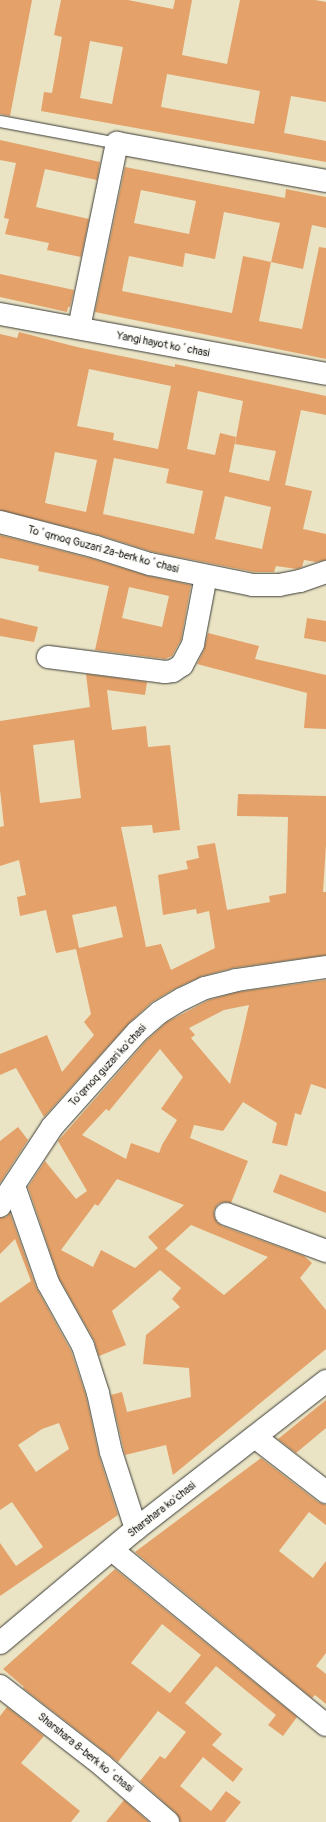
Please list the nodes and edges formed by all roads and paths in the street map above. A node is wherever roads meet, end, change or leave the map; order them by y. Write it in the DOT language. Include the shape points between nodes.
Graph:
graph roads {
  1 [pos="0,121"];
  2 [pos="118,143"];
  3 [pos="326,182"];
  4 [pos="0,314"];
  5 [pos="79,328"];
  6 [pos="326,374"];
  7 [pos="0,522"];
  8 [pos="326,572"];
  9 [pos="206,576"];
  10 [pos="48,657"];
  11 [pos="326,967"];
  12 [pos="14,1186"];
  13 [pos="0,1206"];
  14 [pos="226,1214"];
  15 [pos="326,1251"];
  16 [pos="326,1381"];
  17 [pos="255,1437"];
  18 [pos="326,1492"];
  19 [pos="136,1529"];
  20 [pos="112,1550"];
  21 [pos="0,1643"];
  22 [pos="0,1686"];
  23 [pos="326,1725"];
  24 [pos="168,1822"];
  1 -- 2 [label="lane"];
  2 -- 3 [label="street"];
  2 -- 5 [label="street"];
  4 -- 5 [label="street, Yangi hayot koʻchasi"];
  5 -- 6 [label="street, Yangi hayot koʻchasi"];
  7 -- 9 [label="street, Toʻqmoq Guzari 2a-berk koʻchasi" via="150,564"];
  8 -- 9 [label="street, Toʻqmoq Guzari 2a-berk koʻchasi" via="279,585 253,585"];
  9 -- 10 [label="street" via="193,644 182,665 173,671"];
  11 -- 12 [label="street, To'qmoq guzari ko'chasi" via="236,980 205,988 160,1012 137,1032 52,1127"];
  12 -- 13 [label="street, To'qmoq guzari ko'chasi"];
  12 -- 19 [label="street" via="48,1283 83,1346 98,1392 111,1452"];
  14 -- 15 [label="street"];
  16 -- 17 [label="street, Sharshara ko'chasi"];
  17 -- 18 [label="street"];
  17 -- 19 [label="street, Sharshara ko'chasi"];
  19 -- 20 [label="street, Sharshara ko'chasi"];
  20 -- 21 [label="street, Sharshara ko'chasi"];
  20 -- 23 [label="street"];
  22 -- 24 [label="street, Sharshara 8-berk koʻchasi" via="103,1766"];
}
